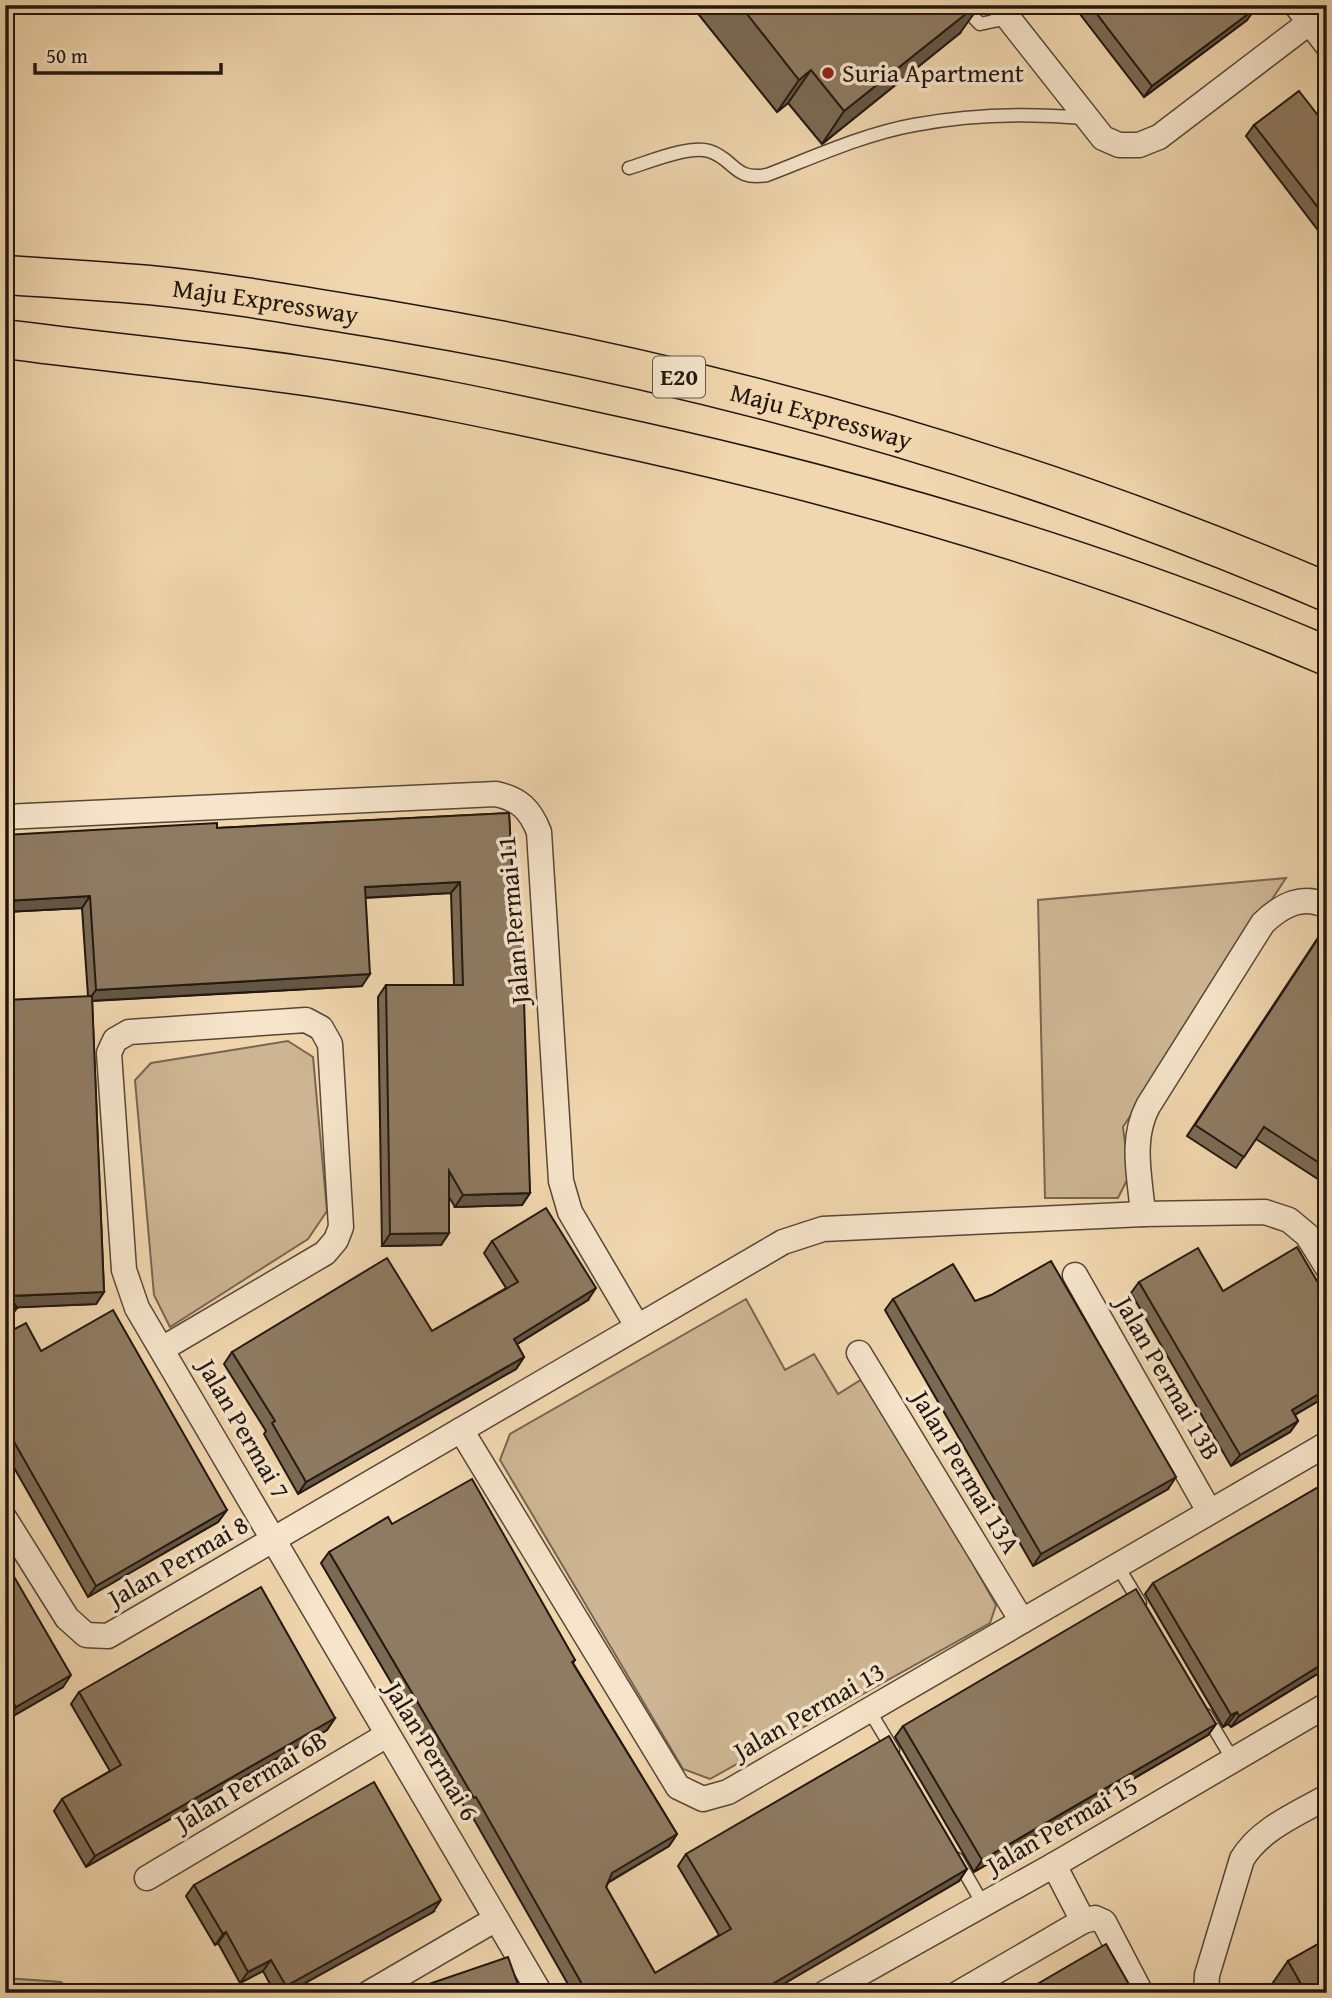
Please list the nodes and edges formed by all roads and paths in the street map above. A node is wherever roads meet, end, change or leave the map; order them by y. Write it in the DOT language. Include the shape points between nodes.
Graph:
graph roads {
  1 [pos="962,5"];
  2 [pos="1003,12"];
  3 [pos="1311,12"];
  4 [pos="1327,45"];
  5 [pos="1085,118"];
  6 [pos="629,168"];
  7 [pos="5,275"];
  8 [pos="5,340"];
  9 [pos="1327,592"];
  10 [pos="1327,656"];
  11 [pos="5,817"];
  12 [pos="1327,906"];
  13 [pos="1143,1214"];
  14 [pos="1327,1267"];
  15 [pos="1076,1275"];
  16 [pos="636,1326"];
  17 [pos="162,1349"];
  18 [pos="859,1353"];
  19 [pos="461,1430"];
  20 [pos="1327,1444"];
  21 [pos="1209,1511"];
  22 [pos="5,1519"];
  23 [pos="274,1539"];
  24 [pos="1117,1565"];
  25 [pos="1144,1611"];
  26 [pos="1022,1621"];
  27 [pos="1199,1703"];
  28 [pos="1327,1705"];
  29 [pos="869,1710"];
  30 [pos="387,1735"];
  31 [pos="1233,1760"];
  32 [pos="903,1767"];
  33 [pos="1327,1797"];
  34 [pos="950,1847"];
  35 [pos="1054,1865"];
  36 [pos="146,1878"];
  37 [pos="983,1904"];
  38 [pos="496,1919"];
  39 [pos="1083,1921"];
  40 [pos="369,1993"];
  41 [pos="540,1993"];
  42 [pos="825,1993"];
  43 [pos="959,1993"];
  44 [pos="1141,1993"];
  45 [pos="1206,1993"];
  1 -- 2 [label="lane" via="980,24"];
  2 -- 5 [label="street"];
  3 -- 4 [label="street"];
  3 -- 5 [label="street" via="1159,137 1139,145 1119,145 1103,138"];
  5 -- 6 [label="lane" via="1035,114 962,117 912,125 752,177 707,150 689,150"];
  7 -- 9 [label="highway, Maju Expressway / E20" via="151,286 331,311 514,341 692,380 874,428 1054,486 1234,552"];
  8 -- 10 [label="highway" via="300,375 720,458 983,532 1171,593"];
  11 -- 16 [label="street, Jalan Permai 11" via="496,794 525,806 539,832 561,1181 570,1212"];
  12 -- 13 [label="street" via="1303,900 1275,911 1263,923 1148,1106 1137,1139"];
  13 -- 14 [label="street, Jalan Permai 8" via="1265,1212 1289,1220 1307,1235"];
  13 -- 16 [label="street, Jalan Permai 8" via="822,1228 783,1242"];
  15 -- 21 [label="street, Jalan Permai 13B"];
  16 -- 19 [label="street, Jalan Permai 8"];
  17 -- 17 [label="street, Jalan Permai 7" via="325,1253 336,1240 341,1227 330,1044 321,1028 306,1020 129,1032 116,1040 109,1053 124,1270 137,1308"];
  17 -- 23 [label="street, Jalan Permai 7"];
  18 -- 26 [label="street, Jalan Permai 13A"];
  19 -- 23 [label="street, Jalan Permai 8"];
  19 -- 29 [label="street, Jalan Permai 13" via="678,1787 703,1799 728,1792"];
  20 -- 21 [label="street, Jalan Permai 13"];
  21 -- 24 [label="street, Jalan Permai 13"];
  22 -- 23 [label="street, Jalan Permai 8" via="67,1618 86,1635 108,1636"];
  23 -- 30 [label="street, Jalan Permai 6"];
  24 -- 25 [label="lane"];
  24 -- 26 [label="street, Jalan Permai 13"];
  26 -- 29 [label="street, Jalan Permai 13"];
  27 -- 31 [label="lane"];
  28 -- 31 [label="street, Jalan Permai 15"];
  29 -- 32 [label="lane"];
  30 -- 36 [label="street, Jalan Permai 6B"];
  30 -- 38 [label="street, Jalan Permai 6"];
  31 -- 35 [label="street, Jalan Permai 15"];
  33 -- 45 [label="street" via="1262,1835 1241,1859 1207,1975"];
  34 -- 37 [label="lane"];
  35 -- 37 [label="street, Jalan Permai 15"];
  35 -- 39 [label="street"];
  37 -- 42 [label="street, Jalan Permai 15"];
  38 -- 40 [label="street"];
  38 -- 41 [label="street, Jalan Permai 6"];
  39 -- 43 [label="street"];
  39 -- 44 [label="street" via="1095,1918 1104,1922"];
}
